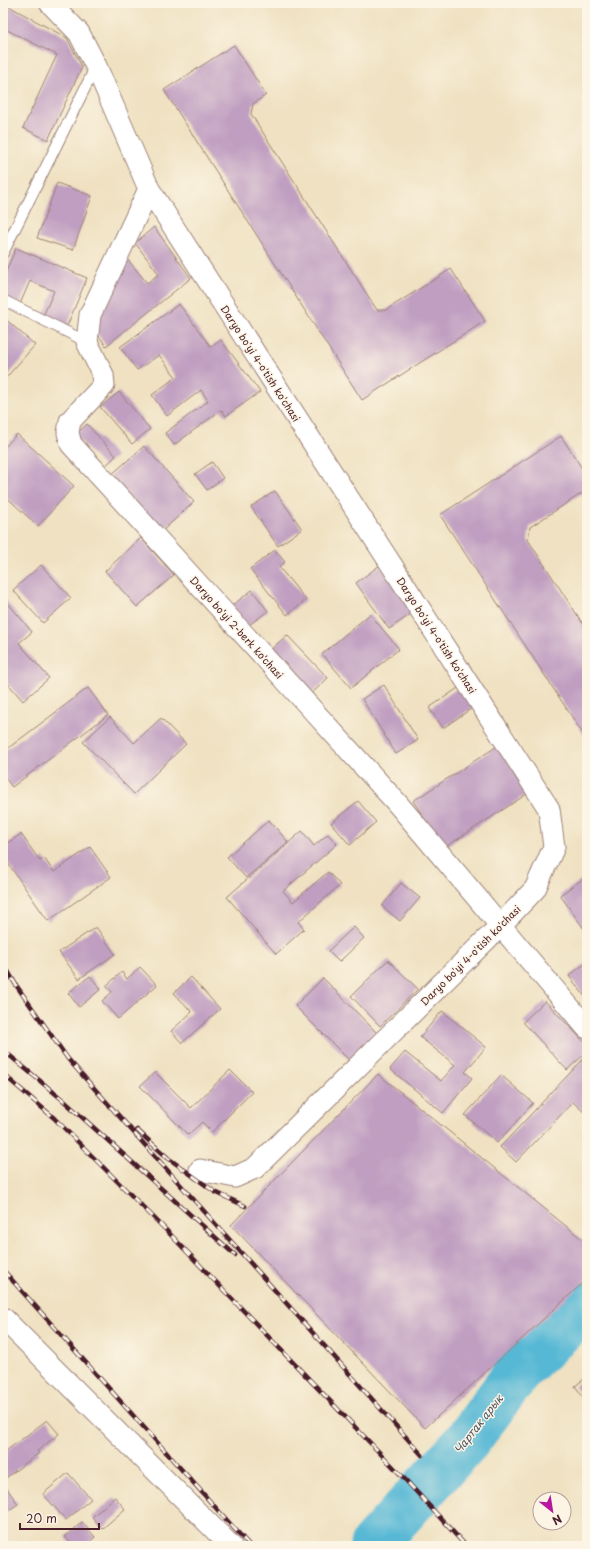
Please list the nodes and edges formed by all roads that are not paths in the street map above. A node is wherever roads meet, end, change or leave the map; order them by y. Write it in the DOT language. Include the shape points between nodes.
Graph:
graph roads {
  1 [pos="50,3"];
  2 [pos="96,66"];
  3 [pos="149,189"];
  4 [pos="3,253"];
  5 [pos="3,300"];
  6 [pos="87,342"];
  7 [pos="500,926"];
  8 [pos="587,1028"];
  9 [pos="200,1170"];
  10 [pos="3,1318"];
  11 [pos="231,1546"];
  1 -- 2 [label="street, Daryo bo'yi 4-o'tish ko'chasi" via="80,33"];
  2 -- 3 [label="street, Daryo bo'yi 4-o'tish ko'chasi"];
  2 -- 4 [label="lane"];
  3 -- 6 [label="street" via="90,315"];
  3 -- 7 [label="street, Daryo bo'yi 4-o'tish ko'chasi" via="549,809 554,847 535,889"];
  5 -- 6 [label="lane"];
  6 -- 7 [label="street, Daryo bo'yi 2-berk ko'chasi" via="103,375 104,385 70,421 68,433 71,444 397,803"];
  7 -- 8 [label="street, Daryo bo'yi 2-berk ko'chasi"];
  7 -- 9 [label="street, Daryo bo'yi 4-o'tish ko'chasi" via="256,1168 235,1177"];
  10 -- 11 [label="street"];
}
